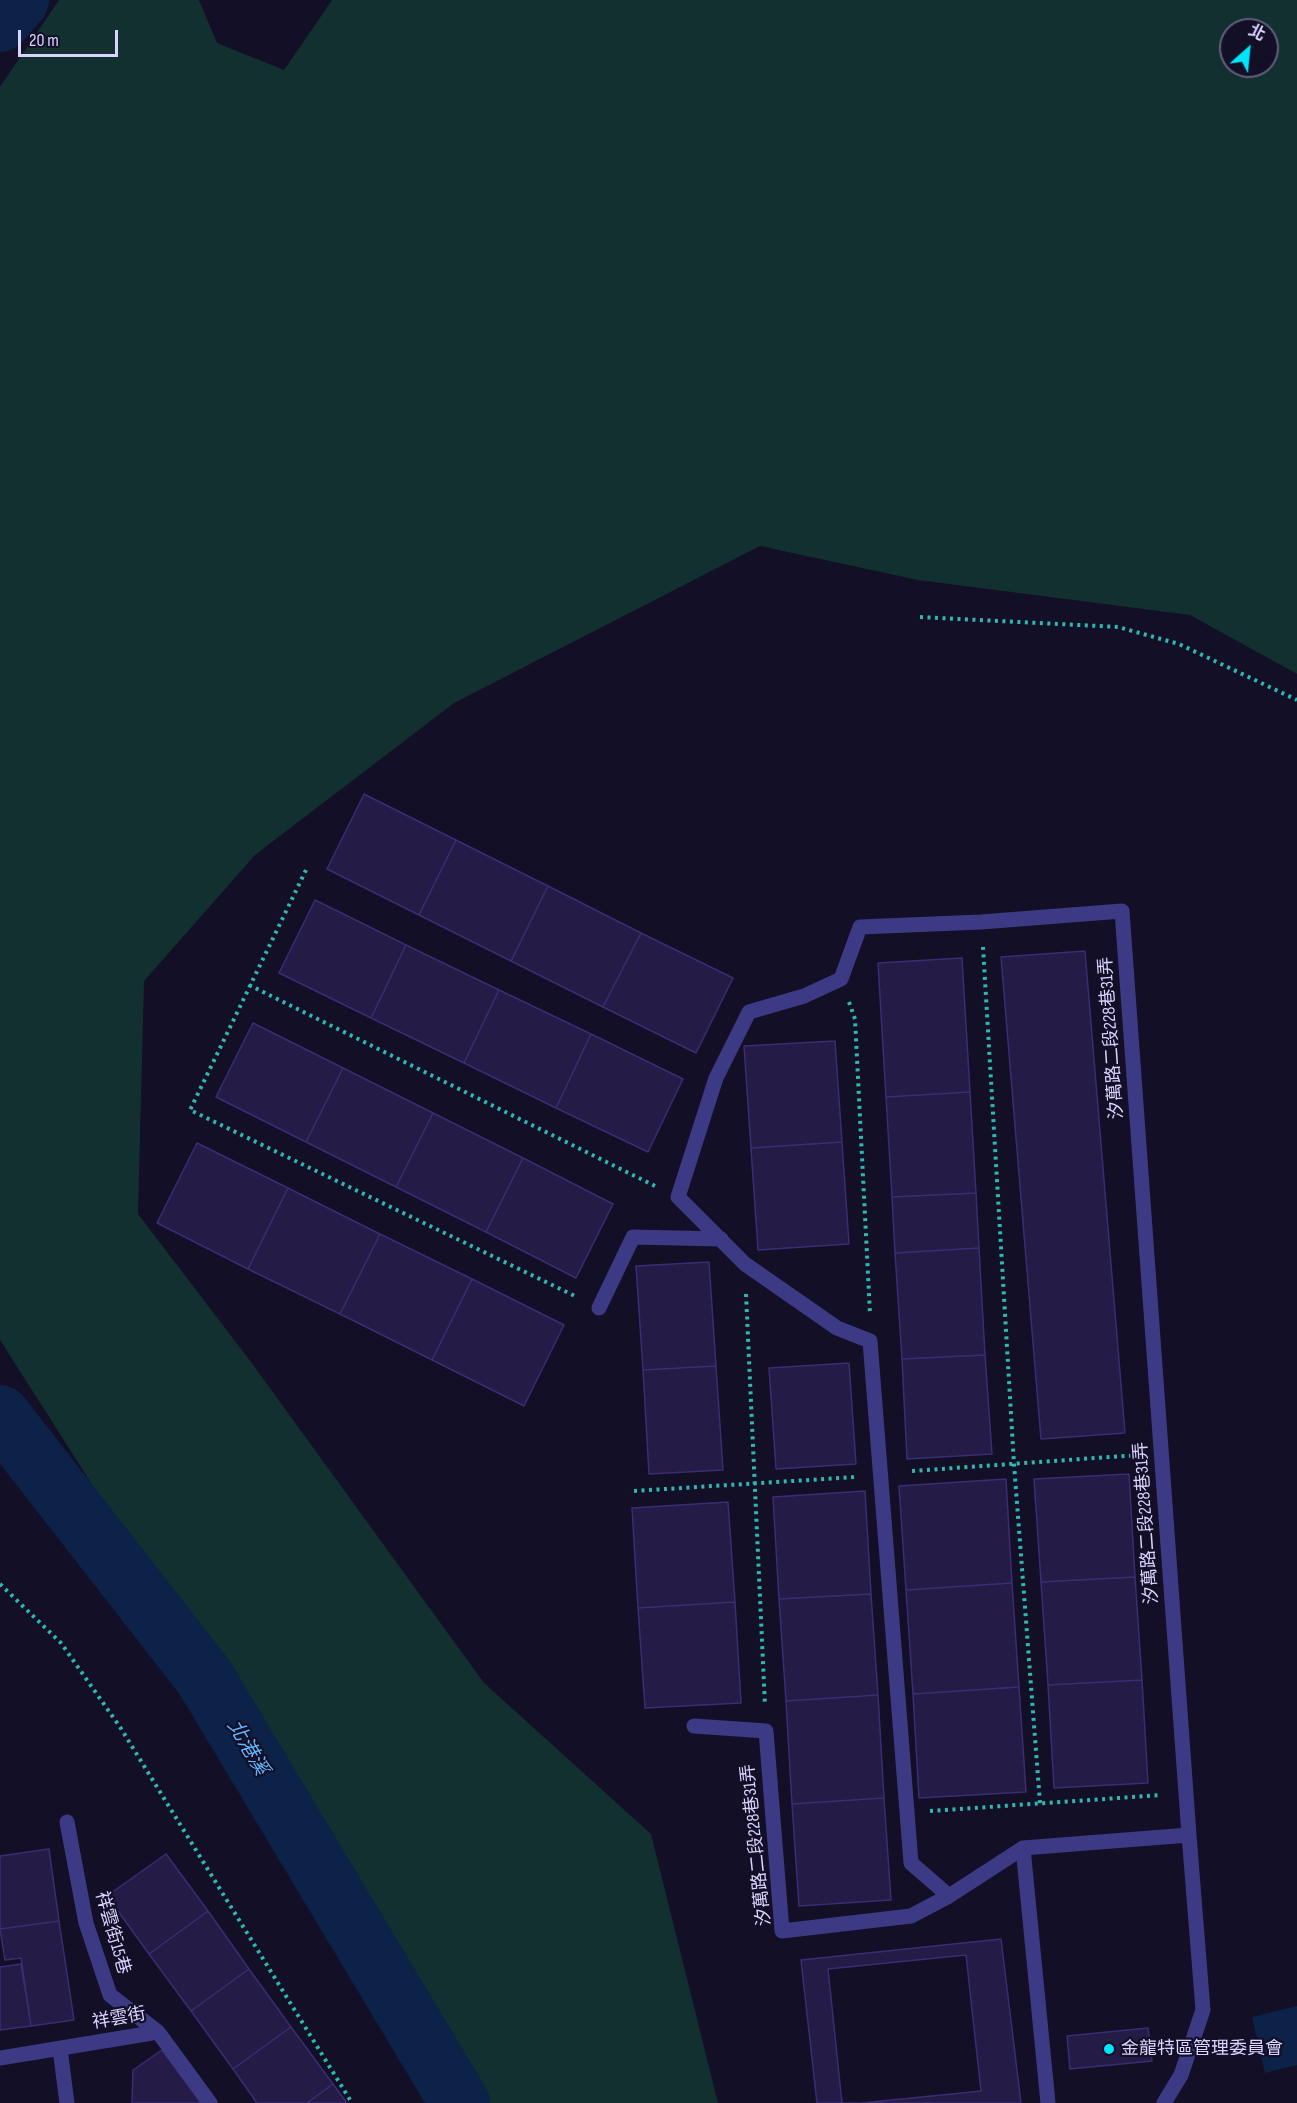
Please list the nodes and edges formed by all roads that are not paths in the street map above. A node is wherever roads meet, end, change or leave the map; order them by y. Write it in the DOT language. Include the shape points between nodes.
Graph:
graph roads {
  1 [pos="721,1239"];
  2 [pos="599,1308"];
  3 [pos="694,1726"];
  4 [pos="67,1822"];
  5 [pos="1189,1835"];
  6 [pos="1023,1848"];
  7 [pos="949,1896"];
  8 [pos="158,2032"];
  9 [pos="60,2049"];
  10 [pos="0,2058"];
  11 [pos="67,2103"];
  12 [pos="210,2103"];
  13 [pos="1048,2103"];
  14 [pos="1164,2103"];
  1 -- 2 [label="street" via="633,1237"];
  1 -- 5 [label="street, 汐萬路二段228巷31弄" via="678,1197 716,1078 749,1012 804,996 842,979 860,927 1122,911"];
  1 -- 7 [label="street" via="745,1264 837,1328 870,1341 910,1863"];
  3 -- 7 [label="street, 汐萬路二段228巷31弄" via="766,1731 782,1932 911,1916"];
  4 -- 8 [label="street, 祥雲街15巷" via="86,1923 110,1995"];
  5 -- 6 [label="street, 汐萬路二段228巷31弄"];
  5 -- 14 [label="street, 汐萬路二段228巷31弄" via="1203,2010 1181,2075"];
  6 -- 7 [label="street, 汐萬路二段228巷31弄"];
  6 -- 13 [label="street"];
  8 -- 9 [label="street, 祥雲街"];
  8 -- 12 [label="street, 祥雲街"];
  9 -- 10 [label="street, 祥雲街"];
  9 -- 11 [label="street"];
}
